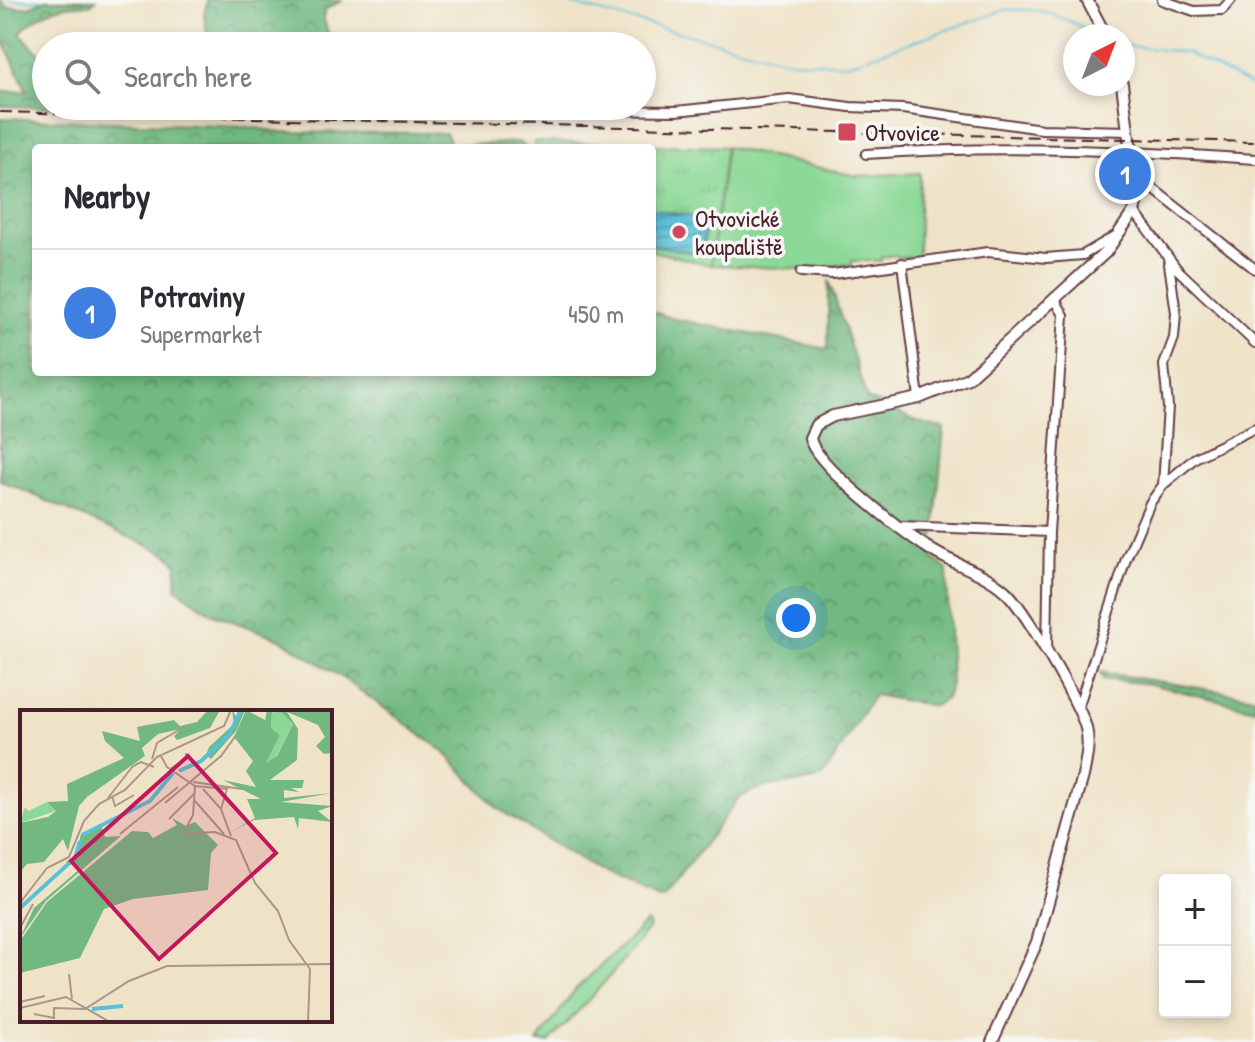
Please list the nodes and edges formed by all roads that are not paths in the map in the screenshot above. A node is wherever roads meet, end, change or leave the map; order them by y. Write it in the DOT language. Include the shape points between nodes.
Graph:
graph roads {
  1 [pos="1087,0"];
  2 [pos="1162,0"];
  3 [pos="1231,0"];
  4 [pos="1100,24"];
  5 [pos="1124,96"];
  6 [pos="656,110"];
  7 [pos="1128,131"];
  8 [pos="1132,151"];
  9 [pos="866,154"];
  10 [pos="1255,159"];
  11 [pos="1142,180"];
  12 [pos="1134,211"];
  13 [pos="1118,235"];
  14 [pos="1168,257"];
  15 [pos="902,263"];
  16 [pos="1255,269"];
  17 [pos="801,272"];
  18 [pos="1054,298"];
  19 [pos="1255,343"];
  20 [pos="919,398"];
  21 [pos="1251,429"];
  22 [pos="1255,436"];
  23 [pos="1163,485"];
  24 [pos="900,526"];
  25 [pos="1049,532"];
  26 [pos="1047,656"];
  27 [pos="1078,708"];
  28 [pos="992,1042"];
  1 -- 4 [label="street"];
  2 -- 3 [label="street" via="1194,11 1222,10"];
  5 -- 7 [label="street"];
  6 -- 7 [label="street" via="789,99 1042,129"];
  7 -- 8 [label="street"];
  8 -- 9 [label="street" via="999,148"];
  8 -- 10 [label="street"];
  8 -- 11 [label="street"];
  11 -- 12 [label="street"];
  11 -- 16 [label="street"];
  12 -- 13 [label="street"];
  12 -- 14 [label="street"];
  13 -- 15 [label="street" via="1083,255 1046,258 988,252"];
  13 -- 18 [label="street"];
  14 -- 19 [label="street"];
  14 -- 23 [label="street" via="1176,313 1164,365 1168,407"];
  15 -- 17 [label="street" via="833,274"];
  15 -- 20 [label="street"];
  18 -- 20 [label="street" via="968,378"];
  18 -- 25 [label="street" via="1064,315"];
  20 -- 24 [label="street" via="833,416 816,425 810,438 828,466"];
  21 -- 22 [label="street"];
  21 -- 23 [label="street" via="1195,458"];
  23 -- 27 [label="street" via="1126,559"];
  24 -- 25 [label="street"];
  24 -- 26 [label="street" via="926,548 1008,593"];
  25 -- 26 [label="street"];
  26 -- 27 [label="street"];
  27 -- 28 [label="street" via="1089,744 1083,776 1037,942"];
}
